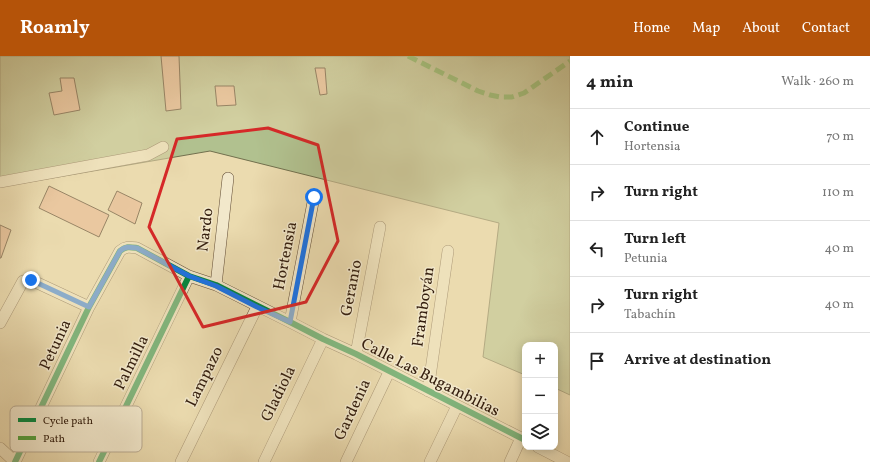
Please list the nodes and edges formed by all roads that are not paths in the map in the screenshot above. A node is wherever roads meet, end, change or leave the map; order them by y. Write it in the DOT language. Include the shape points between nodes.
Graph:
graph roads {
  1 [pos="162,147"];
  2 [pos="228,178"];
  3 [pos="0,182"];
  4 [pos="314,197"];
  5 [pos="380,227"];
  6 [pos="129,246"];
  7 [pos="448,251"];
  8 [pos="189,276"];
  9 [pos="216,286"];
  10 [pos="89,307"];
  11 [pos="257,307"];
  12 [pos="290,322"];
  13 [pos="0,323"];
  14 [pos="323,339"];
  15 [pos="356,354"];
  16 [pos="389,372"];
  17 [pos="428,391"];
  18 [pos="42,406"];
  19 [pos="126,406"];
  20 [pos="457,406"];
  21 [pos="522,438"];
  22 [pos="522,441"];
  23 [pos="0,448"];
  24 [pos="544,450"];
  25 [pos="20,452"];
  26 [pos="104,452"];
  27 [pos="15,462"];
  28 [pos="99,462"];
  29 [pos="181,462"];
  30 [pos="264,462"];
  31 [pos="346,462"];
  32 [pos="430,462"];
  33 [pos="510,462"];
  34 [pos="567,462"];
  1 -- 3 [label="street" via="148,155"];
  2 -- 9 [label="street, Nardo"];
  4 -- 12 [label="street, Hortensia"];
  5 -- 15 [label="street, Geranio"];
  6 -- 8 [label="street, Calle Las Bugambilias"];
  6 -- 10 [label="street, Petunia" via="120,251"];
  7 -- 17 [label="street, Framboyán"];
  8 -- 9 [label="street, Calle Las Bugambilias"];
  8 -- 19 [label="street, Palmilla"];
  9 -- 11 [label="street, Calle Las Bugambilias"];
  10 -- 13 [label="street" via="27,280 23,281"];
  10 -- 18 [label="street, Petunia"];
  11 -- 12 [label="street, Calle Las Bugambilias"];
  11 -- 29 [label="street, Lampazo"];
  12 -- 14 [label="street, Calle Las Bugambilias"];
  14 -- 15 [label="street, Calle Las Bugambilias"];
  14 -- 30 [label="street, Gladiola"];
  15 -- 16 [label="street, Calle Las Bugambilias"];
  16 -- 17 [label="street, Calle Las Bugambilias"];
  16 -- 31 [label="street, Gardenia"];
  17 -- 20 [label="street, Calle Las Bugambilias"];
  20 -- 21 [label="street, Calle Las Bugambilias"];
  20 -- 32 [label="street"];
  22 -- 33 [label="street"];
  23 -- 27 [label="street"];
  24 -- 34 [label="street"];
  25 -- 27 [label="street, Petunia"];
  26 -- 28 [label="street, Palmilla"];
}
